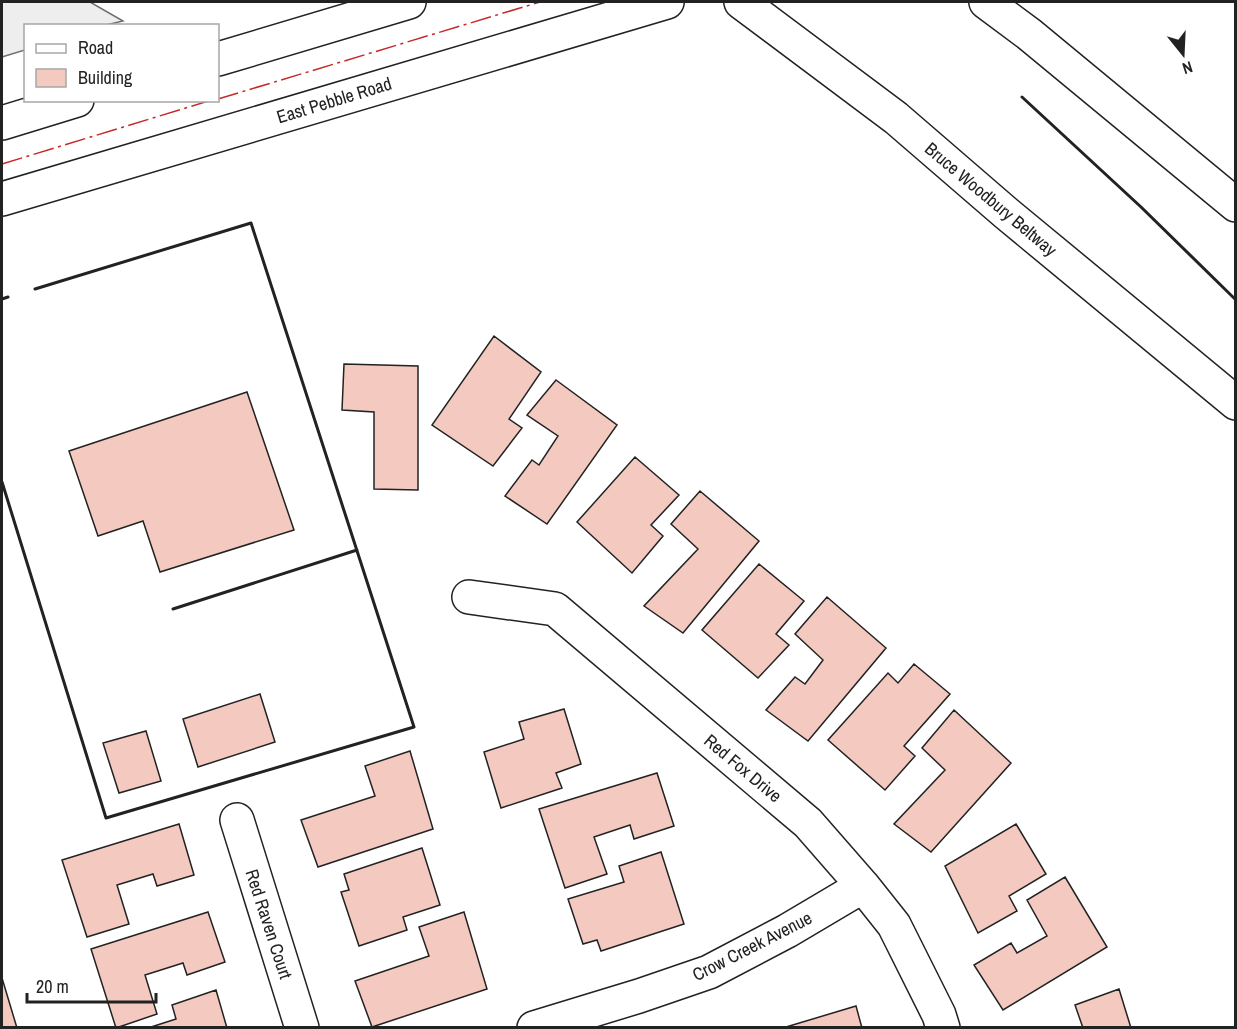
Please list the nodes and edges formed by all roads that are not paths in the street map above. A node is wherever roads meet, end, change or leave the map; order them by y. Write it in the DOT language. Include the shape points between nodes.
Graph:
graph roads {
  1 [pos="409,2"];
  2 [pos="666,2"];
  3 [pos="741,2"];
  4 [pos="986,2"];
  5 [pos="219,59"];
  6 [pos="70,102"];
  7 [pos="2,123"];
  8 [pos="2,199"];
  9 [pos="1236,205"];
  10 [pos="1236,403"];
  11 [pos="470,597"];
  12 [pos="237,820"];
  13 [pos="863,886"];
  14 [pos="302,1028"];
  15 [pos="534,1028"];
  16 [pos="943,1028"];
  1 -- 5 [label="main road"];
  2 -- 8 [label="main road, East Pebble Road"];
  3 -- 10 [label="main road, Bruce Woodbury Beltway" via="896,118"];
  4 -- 9 [label="main road"];
  6 -- 7 [label="main road"];
  11 -- 13 [label="main road, Red Fox Drive" via="555,609 808,823"];
  12 -- 14 [label="main road, Red Raven Court"];
  13 -- 15 [label="main road, Crow Creek Avenue" via="709,972"];
  13 -- 16 [label="main road, Red Fox Drive" via="894,925"];
}
